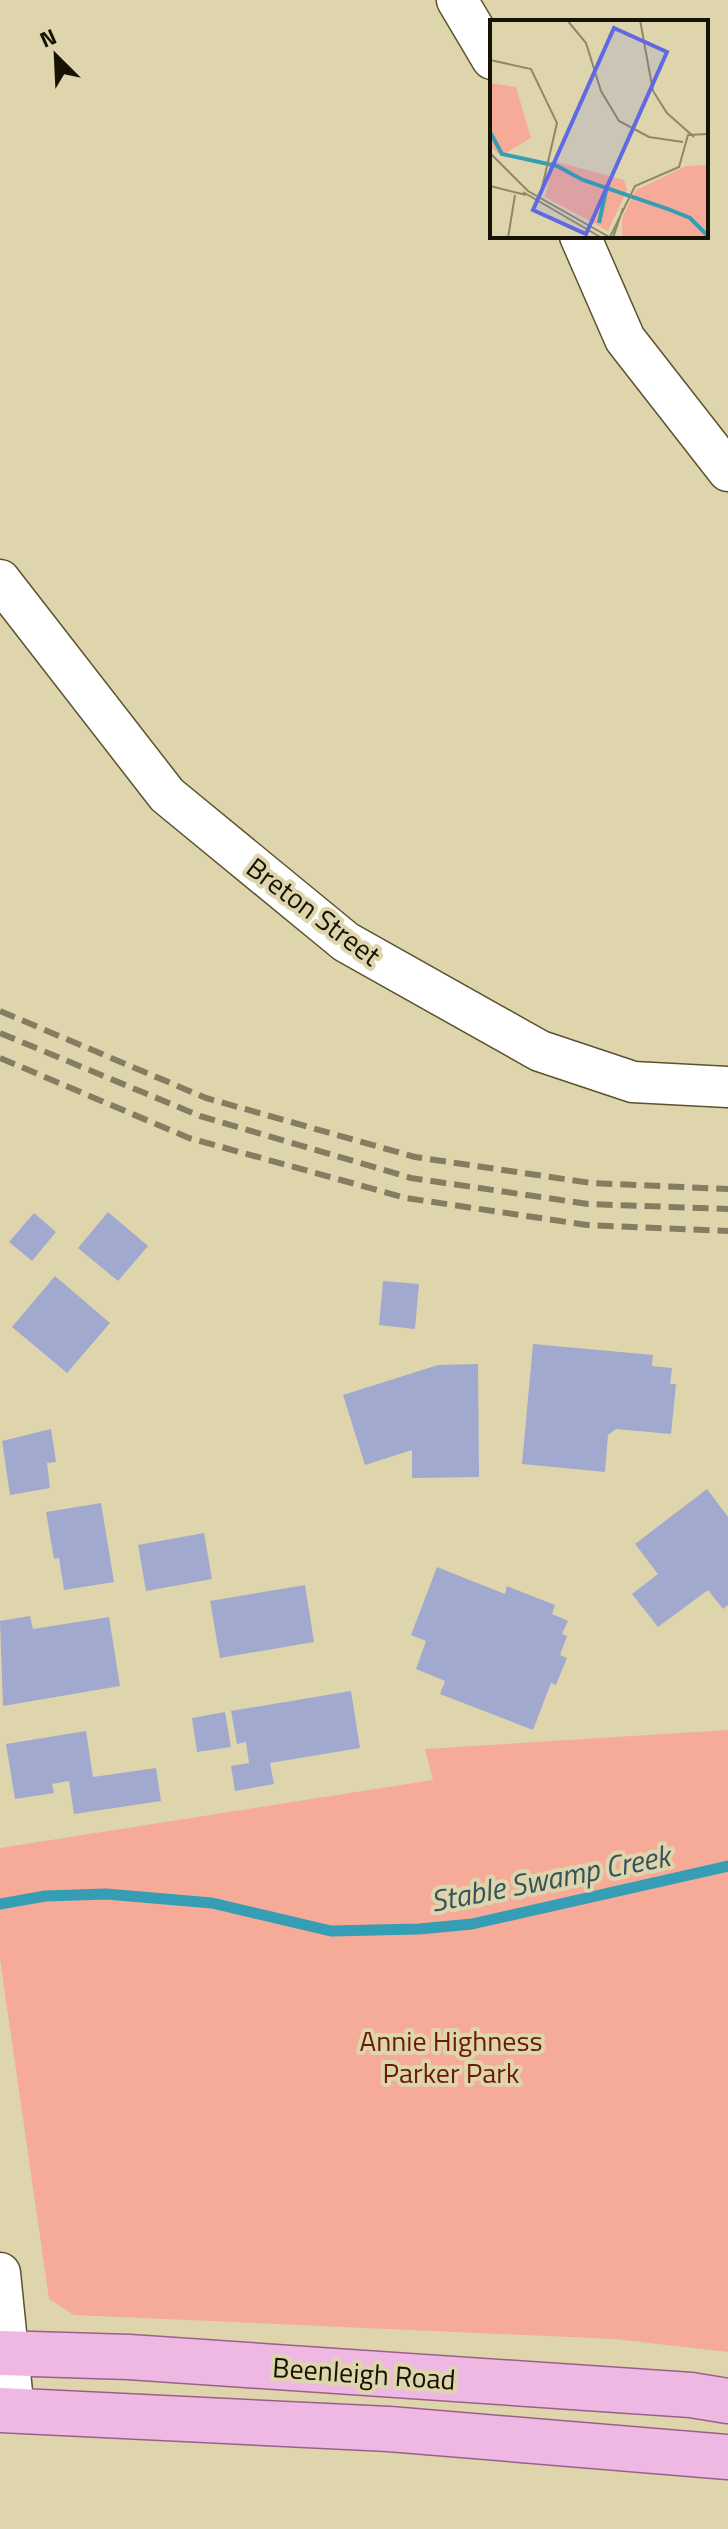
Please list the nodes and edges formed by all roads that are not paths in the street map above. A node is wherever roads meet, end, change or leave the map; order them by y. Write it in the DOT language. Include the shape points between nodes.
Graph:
graph roads {
  1 [pos="457,0"];
  2 [pos="490,56"];
  3 [pos="581,238"];
  4 [pos="728,471"];
  5 [pos="0,580"];
  6 [pos="728,1087"];
  7 [pos="0,2273"];
  8 [pos="5,2353"];
  9 [pos="728,2401"];
  10 [pos="7,2411"];
  11 [pos="728,2457"];
  1 -- 2 [label="street"];
  3 -- 4 [label="street" via="625,339"];
  5 -- 6 [label="street, Breton Street" via="167,795 346,942 540,1051 633,1082"];
  7 -- 8 [label="street"];
  8 -- 9 [label="main road, Beenleigh Road" via="144,2358"];
  8 -- 10 [label="street"];
  10 -- 11 [label="main road, Beenleigh Road" via="389,2429"];
}
